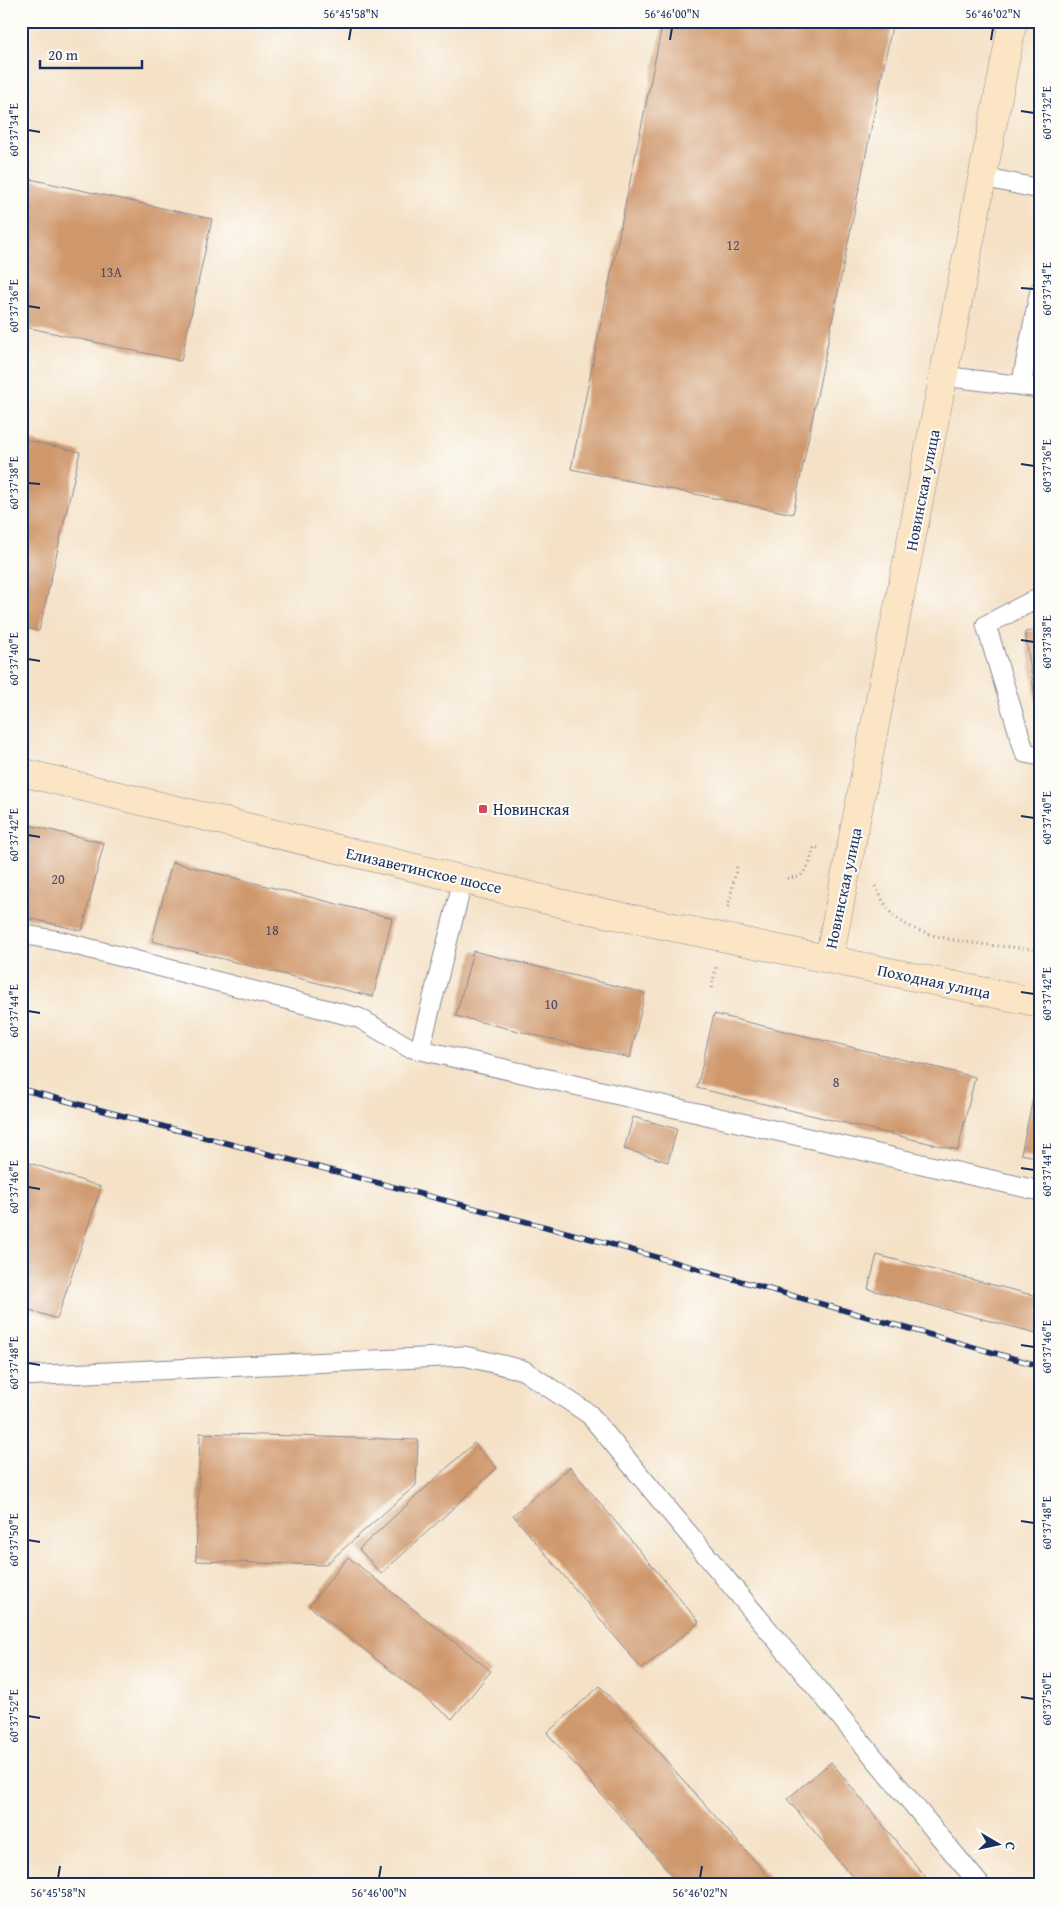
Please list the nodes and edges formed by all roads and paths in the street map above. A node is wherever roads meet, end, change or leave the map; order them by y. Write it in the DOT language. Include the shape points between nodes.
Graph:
graph roads {
  1 [pos="1013,21"];
  2 [pos="982,177"];
  3 [pos="1040,189"];
  4 [pos="1040,290"];
  5 [pos="944,376"];
  6 [pos="1021,386"];
  7 [pos="1040,388"];
  8 [pos="1040,597"];
  9 [pos="1040,756"];
  10 [pos="21,772"];
  11 [pos="850,854"];
  12 [pos="463,880"];
  13 [pos="21,934"];
  14 [pos="1040,950"];
  15 [pos="829,959"];
  16 [pos="1040,1003"];
  17 [pos="420,1050"];
  18 [pos="1040,1191"];
  19 [pos="21,1376"];
  20 [pos="980,1885"];
  1 -- 2 [label="main road, Новинская улица"];
  2 -- 3 [label="lane"];
  2 -- 5 [label="main road, Новинская улица"];
  4 -- 6 [label="lane"];
  5 -- 6 [label="lane"];
  5 -- 11 [label="main road, Новинская улица"];
  6 -- 7 [label="lane"];
  8 -- 9 [label="lane" via="986,625 1025,753"];
  10 -- 12 [label="main road, Елизаветинское шоссе"];
  11 -- 14 [label="path" via="868,857 875,886 891,913 913,927 937,937"];
  11 -- 15 [label="main road, Новинская улица"];
  12 -- 15 [label="main road, Елизаветинское шоссе" via="586,910"];
  12 -- 17 [label="lane"];
  13 -- 17 [label="lane" via="359,1018 408,1047"];
  15 -- 16 [label="main road, Походная улица"];
  17 -- 18 [label="lane"];
  19 -- 20 [label="lane" via="464,1356 523,1370 589,1414"];
}
